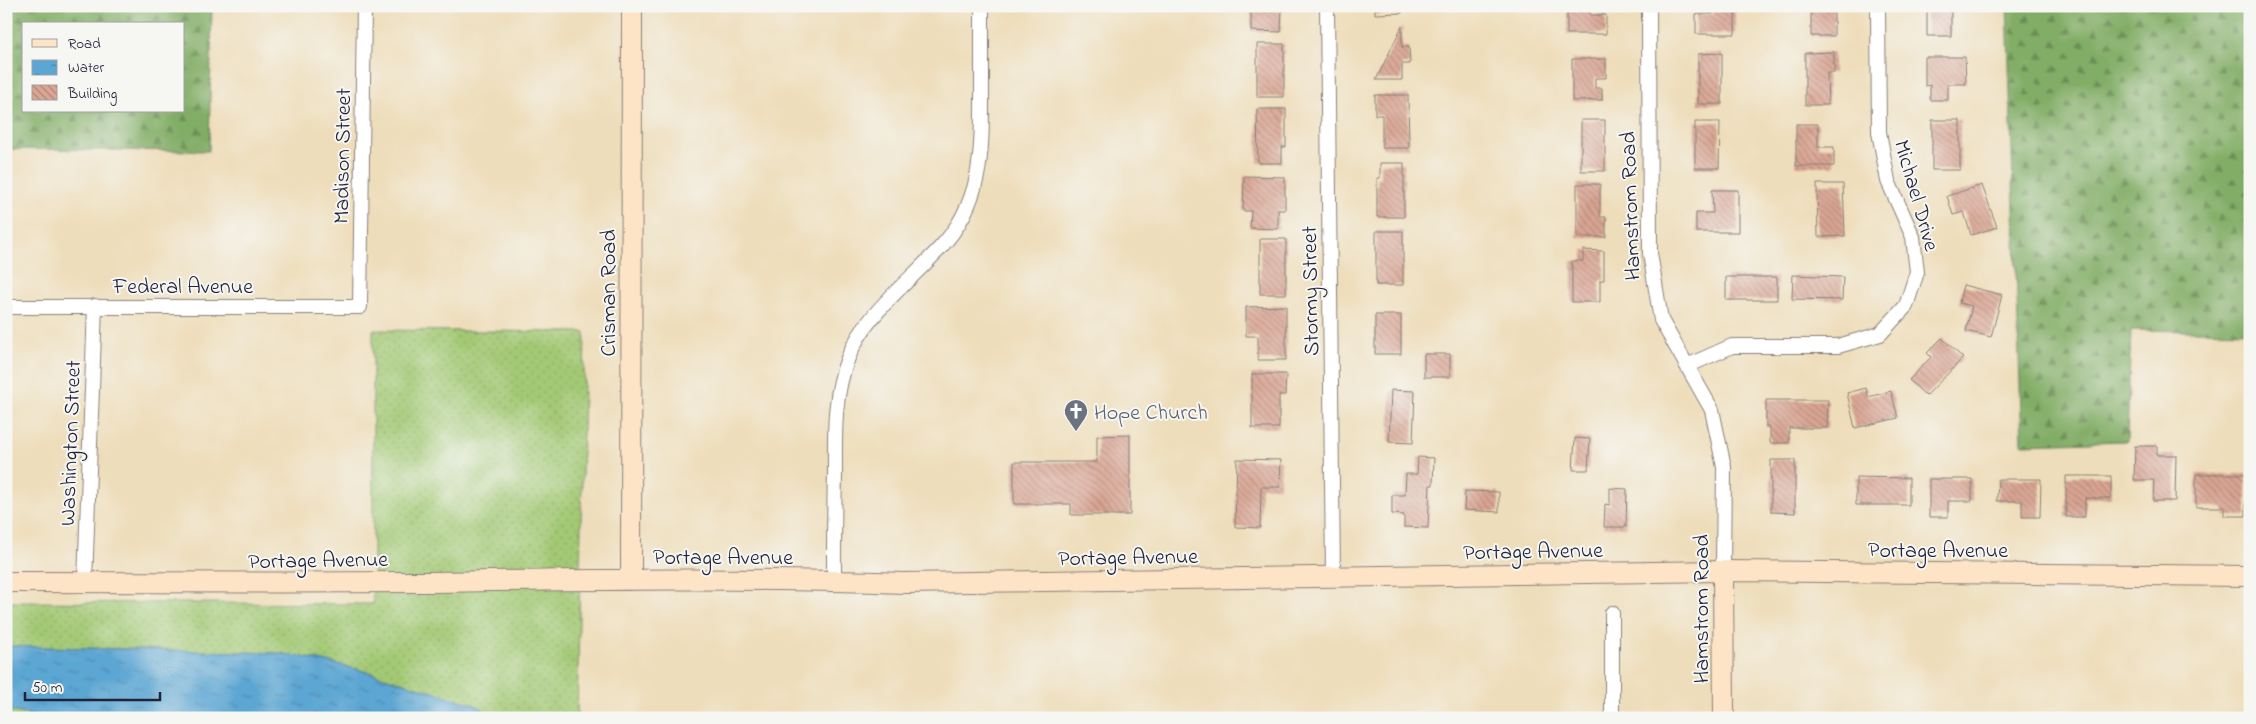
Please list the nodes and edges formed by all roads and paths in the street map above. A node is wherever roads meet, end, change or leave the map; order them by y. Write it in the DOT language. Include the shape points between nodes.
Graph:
graph roads {
  1 [pos="364,6"];
  2 [pos="632,6"];
  3 [pos="982,6"];
  4 [pos="1327,6"];
  5 [pos="1649,6"];
  6 [pos="1878,6"];
  7 [pos="6,306"];
  8 [pos="95,306"];
  9 [pos="360,307"];
  10 [pos="1687,366"];
  11 [pos="1723,571"];
  12 [pos="1333,576"];
  13 [pos="2250,576"];
  14 [pos="631,580"];
  15 [pos="834,580"];
  16 [pos="6,582"];
  17 [pos="85,582"];
  18 [pos="1612,614"];
  19 [pos="1612,718"];
  20 [pos="1724,718"];
  1 -- 9 [label="street, Madison Street"];
  2 -- 14 [label="street, Crisman Road"];
  3 -- 15 [label="street" via="982,150 974,191 954,232 870,321 853,347 841,378 835,428"];
  4 -- 12 [label="street, Stormy Street"];
  5 -- 10 [label="street, Hamstrom Road" via="1650,253 1661,320"];
  6 -- 10 [label="street, Michael Drive" via="1879,132 1888,181 1913,237 1917,272 1906,306 1880,334 1838,346 1732,346"];
  7 -- 8 [label="street, Federal Avenue"];
  8 -- 9 [label="street, Federal Avenue"];
  8 -- 17 [label="street, Washington Street"];
  10 -- 11 [label="street, Hamstrom Road" via="1712,410 1724,466"];
  11 -- 12 [label="street, Portage Avenue"];
  11 -- 13 [label="street, Portage Avenue"];
  11 -- 20 [label="street, Hamstrom Road"];
  12 -- 15 [label="street, Portage Avenue" via="903,583"];
  14 -- 15 [label="street, Portage Avenue"];
  14 -- 17 [label="street, Portage Avenue"];
  16 -- 17 [label="street, Portage Avenue"];
  18 -- 19 [label="street"];
}
